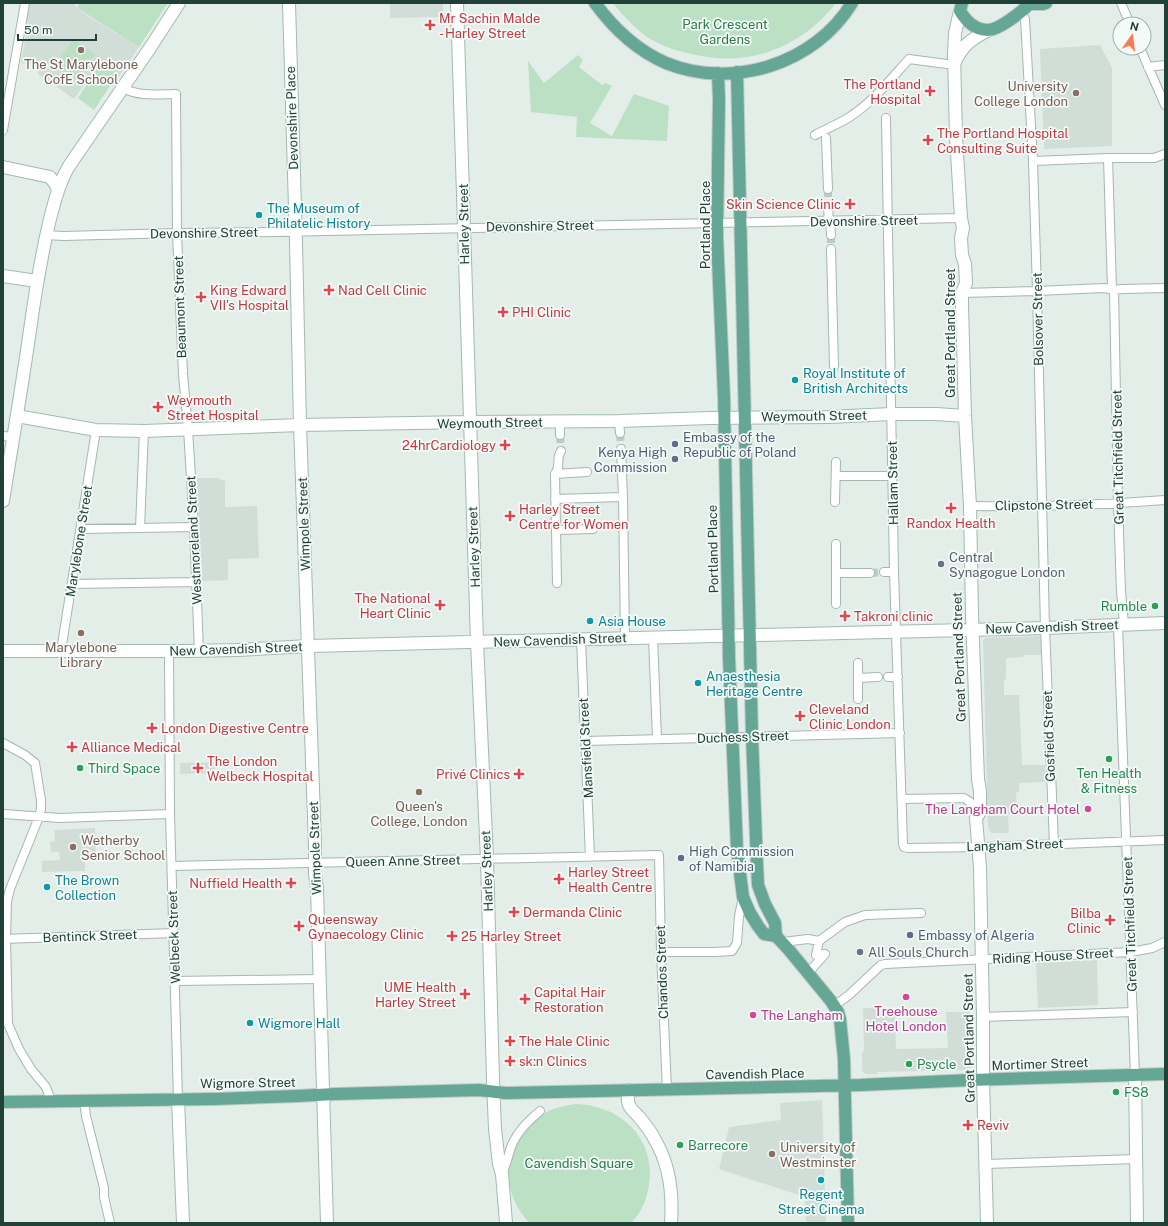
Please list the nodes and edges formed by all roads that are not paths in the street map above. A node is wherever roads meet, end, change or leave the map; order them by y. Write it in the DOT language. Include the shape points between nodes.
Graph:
graph roads {
  1 [pos="25,3"];
  2 [pos="179,3"];
  3 [pos="289,3"];
  4 [pos="457,3"];
  5 [pos="595,3"];
  6 [pos="852,3"];
  7 [pos="1046,3"];
  8 [pos="1121,3"];
  9 [pos="1027,6"];
  10 [pos="961,7"];
  11 [pos="1127,16"];
  12 [pos="989,30"];
  13 [pos="1143,56"];
  14 [pos="954,65"];
  15 [pos="1165,65"];
  16 [pos="1148,67"];
  17 [pos="737,72"];
  18 [pos="718,73"];
  19 [pos="123,88"];
  20 [pos="1165,106"];
  21 [pos="886,118"];
  22 [pos="4,127"];
  23 [pos="815,135"];
  24 [pos="826,138"];
  25 [pos="1165,154"];
  26 [pos="1108,158"];
  27 [pos="1033,161"];
  28 [pos="69,166"];
  29 [pos="3,167"];
  30 [pos="50,177"];
  31 [pos="828,189"];
  32 [pos="58,190"];
  33 [pos="828,208"];
  34 [pos="961,218"];
  35 [pos="888,220"];
  36 [pos="829,221"];
  37 [pos="718,223"];
  38 [pos="740,223"];
  39 [pos="464,228"];
  40 [pos="296,232"];
  41 [pos="177,233"];
  42 [pos="46,235"];
  43 [pos="831,235"];
  44 [pos="831,249"];
  45 [pos="3,276"];
  46 [pos="38,277"];
  47 [pos="1165,288"];
  48 [pos="1113,290"];
  49 [pos="1037,291"];
  50 [pos="962,293"];
  51 [pos="834,366"];
  52 [pos="891,414"];
  53 [pos="17,416"];
  54 [pos="964,416"];
  55 [pos="745,417"];
  56 [pos="724,418"];
  57 [pos="619,421"];
  58 [pos="470,422"];
  59 [pos="560,422"];
  60 [pos="300,426"];
  61 [pos="188,429"];
  62 [pos="96,430"];
  63 [pos="144,431"];
  64 [pos="620,433"];
  65 [pos="560,435"];
  66 [pos="8,437"];
  67 [pos="620,449"];
  68 [pos="561,451"];
  69 [pos="836,462"];
  70 [pos="587,472"];
  71 [pos="555,474"];
  72 [pos="836,476"];
  73 [pos="893,476"];
  74 [pos="623,497"];
  75 [pos="555,499"];
  76 [pos="1165,500"];
  77 [pos="3,501"];
  78 [pos="835,502"];
  79 [pos="1118,504"];
  80 [pos="970,506"];
  81 [pos="1042,506"];
  82 [pos="194,527"];
  83 [pos="140,528"];
  84 [pos="80,529"];
  85 [pos="593,529"];
  86 [pos="556,530"];
  87 [pos="836,544"];
  88 [pos="884,572"];
  89 [pos="894,572"];
  90 [pos="836,573"];
  91 [pos="870,573"];
  92 [pos="196,582"];
  93 [pos="557,583"];
  94 [pos="72,584"];
  95 [pos="836,604"];
  96 [pos="1165,623"];
  97 [pos="1121,625"];
  98 [pos="1045,628"];
  99 [pos="972,630"];
  100 [pos="896,631"];
  101 [pos="729,635"];
  102 [pos="750,635"];
  103 [pos="653,637"];
  104 [pos="625,638"];
  105 [pos="581,639"];
  106 [pos="477,642"];
  107 [pos="309,646"];
  108 [pos="3,651"];
  109 [pos="61,651"];
  110 [pos="169,651"];
  111 [pos="199,651"];
  112 [pos="858,663"];
  113 [pos="898,677"];
  114 [pos="858,678"];
  115 [pos="878,678"];
  116 [pos="888,678"];
  117 [pos="858,699"];
  118 [pos="900,733"];
  119 [pos="752,736"];
  120 [pos="732,737"];
  121 [pos="657,739"];
  122 [pos="585,741"];
  123 [pos="3,743"];
  124 [pos="902,799"];
  125 [pos="3,814"];
  126 [pos="170,814"];
  127 [pos="39,817"];
  128 [pos="976,818"];
  129 [pos="1165,840"];
  130 [pos="1126,842"];
  131 [pos="1054,844"];
  132 [pos="904,847"];
  133 [pos="978,847"];
  134 [pos="659,855"];
  135 [pos="590,856"];
  136 [pos="487,859"];
  137 [pos="314,863"];
  138 [pos="172,866"];
  139 [pos="744,897"];
  140 [pos="922,913"];
  141 [pos="174,934"];
  142 [pos="4,939"];
  143 [pos="779,939"];
  144 [pos="819,941"];
  145 [pos="1165,942"];
  146 [pos="661,952"];
  147 [pos="1131,952"];
  148 [pos="982,959"];
  149 [pos="808,973"];
  150 [pos="320,979"];
  151 [pos="175,981"];
  152 [pos="834,1006"];
  153 [pos="1133,1012"];
  154 [pos="983,1017"];
  155 [pos="1165,1074"];
  156 [pos="1135,1075"];
  157 [pos="983,1080"];
  158 [pos="844,1086"];
  159 [pos="628,1090"];
  160 [pos="667,1090"];
  161 [pos="494,1092"];
  162 [pos="323,1095"];
  163 [pos="178,1099"];
  164 [pos="84,1100"];
  165 [pos="51,1101"];
  166 [pos="3,1102"];
  167 [pos="540,1112"];
  168 [pos="1136,1158"];
  169 [pos="985,1164"];
  170 [pos="502,1174"];
  171 [pos="110,1223"];
  172 [pos="183,1223"];
  173 [pos="327,1223"];
  174 [pos="506,1223"];
  175 [pos="671,1223"];
  176 [pos="848,1223"];
  177 [pos="987,1223"];
  178 [pos="1137,1223"];
  1 -- 22 [label="street"];
  2 -- 19 [label="street"];
  3 -- 40 [label="street, Devonshire Place"];
  4 -- 39 [label="street, Harley Street"];
  5 -- 18 [label="main road" via="619,32 649,54 685,68"];
  6 -- 17 [label="main road" via="837,24 812,46 765,68"];
  7 -- 9 [label="main road"];
  8 -- 11 [label="street"];
  9 -- 12 [label="main road" via="1011,19"];
  9 -- 27 [label="street, Bolsover Street" via="1025,20"];
  10 -- 12 [label="main road, Great Portland Street" via="965,18 973,25"];
  10 -- 14 [label="street, Great Portland Street" via="955,35"];
  12 -- 14 [label="street" via="962,49"];
  13 -- 16 [label="street"];
  14 -- 23 [label="street" via="909,59 856,112"];
  14 -- 34 [label="street, Great Portland Street"];
  15 -- 16 [label="street"];
  16 -- 20 [label="street"];
  17 -- 18 [label="main road"];
  17 -- 38 [label="main road"];
  18 -- 37 [label="main road, Portland Place"];
  19 -- 28 [label="street"];
  19 -- 41 [label="street, Beaumont Street" via="140,94 176,94"];
  21 -- 35 [label="street, Hallam Street"];
  24 -- 31 [label="street"];
  25 -- 26 [label="street" via="1154,158"];
  26 -- 27 [label="street"];
  26 -- 48 [label="street, Great Titchfield Street"];
  27 -- 49 [label="street, Bolsover Street"];
  28 -- 30 [label="street"];
  28 -- 32 [label="street"];
  29 -- 30 [label="street"];
  30 -- 32 [label="street"];
  32 -- 42 [label="street"];
  33 -- 36 [label="street"];
  34 -- 35 [label="street, Devonshire Street"];
  34 -- 50 [label="street, Great Portland Street" via="966,283"];
  35 -- 36 [label="street, Devonshire Street"];
  35 -- 52 [label="street, Hallam Street"];
  36 -- 38 [label="street, Devonshire Street"];
  36 -- 43 [label="street"];
  37 -- 38 [label="street, Devonshire Street"];
  37 -- 39 [label="street, Devonshire Street"];
  37 -- 56 [label="main road, Portland Place"];
  38 -- 55 [label="main road"];
  39 -- 40 [label="street, Devonshire Street"];
  39 -- 58 [label="street, Harley Street"];
  40 -- 41 [label="street, Devonshire Street"];
  40 -- 60 [label="street, Devonshire Place"];
  41 -- 42 [label="street, Devonshire Street"];
  41 -- 61 [label="street, Beaumont Street"];
  42 -- 46 [label="street"];
  44 -- 51 [label="street"];
  45 -- 46 [label="street"];
  46 -- 53 [label="street"];
  47 -- 48 [label="street"];
  48 -- 49 [label="street" via="1104,288"];
  48 -- 79 [label="street, Great Titchfield Street"];
  49 -- 50 [label="street"];
  49 -- 81 [label="street, Bolsover Street"];
  50 -- 54 [label="street, Great Portland Street"];
  52 -- 54 [label="street, Weymouth Street"];
  52 -- 55 [label="street, Weymouth Street"];
  52 -- 73 [label="street, Hallam Street"];
  53 -- 62 [label="street, Weymouth Street"];
  53 -- 66 [label="street"];
  54 -- 80 [label="street, Great Portland Street"];
  55 -- 56 [label="street, Weymouth Street"];
  55 -- 102 [label="main road"];
  56 -- 57 [label="street, Weymouth Street"];
  56 -- 101 [label="main road, Portland Place"];
  57 -- 59 [label="street, Weymouth Street"];
  57 -- 64 [label="street"];
  58 -- 59 [label="street, Weymouth Street"];
  58 -- 60 [label="street, Weymouth Street"];
  58 -- 106 [label="street, Harley Street"];
  59 -- 65 [label="street"];
  60 -- 61 [label="street, Weymouth Street"];
  60 -- 107 [label="street, Wimpole Street"];
  61 -- 63 [label="street, Weymouth Street"];
  61 -- 82 [label="street, Westmoreland Street"];
  62 -- 63 [label="street, Weymouth Street"];
  62 -- 84 [label="street, Marylebone Street"];
  63 -- 83 [label="street"];
  66 -- 77 [label="street"];
  67 -- 74 [label="street"];
  68 -- 71 [label="street" via="558,456 559,469"];
  69 -- 72 [label="street"];
  70 -- 71 [label="street"];
  71 -- 75 [label="street"];
  72 -- 73 [label="street"];
  72 -- 78 [label="street"];
  73 -- 89 [label="street, Hallam Street"];
  74 -- 75 [label="street"];
  74 -- 104 [label="street"];
  75 -- 86 [label="street"];
  76 -- 79 [label="street, Clipstone Street"];
  79 -- 81 [label="street, Clipstone Street"];
  79 -- 97 [label="street, Great Titchfield Street"];
  80 -- 81 [label="street, Clipstone Street"];
  80 -- 99 [label="street, Great Portland Street"];
  81 -- 98 [label="street, Bolsover Street"];
  82 -- 83 [label="street"];
  82 -- 92 [label="street, Westmoreland Street"];
  83 -- 84 [label="street"];
  84 -- 94 [label="street, Marylebone Street"];
  85 -- 86 [label="street"];
  86 -- 93 [label="street"];
  87 -- 90 [label="street"];
  88 -- 89 [label="street"];
  89 -- 100 [label="street, Hallam Street"];
  90 -- 91 [label="street"];
  90 -- 95 [label="street"];
  92 -- 94 [label="street"];
  92 -- 111 [label="street, Westmoreland Street"];
  94 -- 109 [label="street, Marylebone Street"];
  96 -- 97 [label="street, New Cavendish Street"];
  97 -- 98 [label="street, New Cavendish Street"];
  97 -- 130 [label="street, Great Titchfield Street"];
  98 -- 99 [label="street, New Cavendish Street"];
  98 -- 131 [label="street, Gosfield Street"];
  99 -- 100 [label="street, New Cavendish Street"];
  99 -- 128 [label="street, Great Portland Street" via="980,791 980,812"];
  100 -- 102 [label="street, New Cavendish Street"];
  100 -- 113 [label="street, Hallam Street"];
  101 -- 102 [label="street, New Cavendish Street"];
  101 -- 103 [label="street, New Cavendish Street"];
  101 -- 120 [label="main road, Portland Place"];
  102 -- 119 [label="main road"];
  103 -- 104 [label="street, New Cavendish Street"];
  103 -- 121 [label="street"];
  104 -- 105 [label="street, New Cavendish Street"];
  105 -- 106 [label="street, New Cavendish Street"];
  105 -- 122 [label="street, Mansfield Street"];
  106 -- 107 [label="street, New Cavendish Street"];
  106 -- 136 [label="street, Harley Street"];
  107 -- 111 [label="street, New Cavendish Street"];
  107 -- 137 [label="street, Wimpole Street" via="316,845"];
  108 -- 109 [label="street, New Cavendish Street"];
  109 -- 110 [label="street, New Cavendish Street"];
  110 -- 111 [label="street, New Cavendish Street"];
  110 -- 126 [label="street, Welbeck Street"];
  112 -- 114 [label="street"];
  113 -- 116 [label="street"];
  113 -- 118 [label="street, Hallam Street"];
  114 -- 115 [label="street"];
  114 -- 117 [label="street"];
  118 -- 119 [label="street, Duchess Street"];
  118 -- 124 [label="street, Hallam Street"];
  119 -- 120 [label="street, Duchess Street"];
  119 -- 143 [label="main road" via="758,885 775,923"];
  120 -- 121 [label="street, Duchess Street"];
  120 -- 139 [label="main road, Portland Place" via="737,849"];
  121 -- 122 [label="street, Duchess Street"];
  122 -- 135 [label="street, Mansfield Street"];
  123 -- 127 [label="street" via="35,763 41,809"];
  124 -- 128 [label="street" via="964,798 970,802"];
  124 -- 132 [label="street, Hallam Street"];
  125 -- 127 [label="street"];
  126 -- 127 [label="street"];
  126 -- 138 [label="street, Welbeck Street"];
  127 -- 142 [label="street" via="10,889"];
  128 -- 133 [label="street, Great Portland Street"];
  129 -- 130 [label="street, Langham Street"];
  130 -- 131 [label="street, Langham Street"];
  130 -- 147 [label="street, Great Titchfield Street"];
  131 -- 133 [label="street, Langham Street"];
  132 -- 133 [label="street, Langham Street"];
  133 -- 148 [label="street, Great Portland Street"];
  134 -- 135 [label="street, Queen Anne Street"];
  134 -- 146 [label="street, Chandos Street"];
  135 -- 136 [label="street, Queen Anne Street"];
  136 -- 137 [label="street, Queen Anne Street"];
  136 -- 161 [label="street, Harley Street"];
  137 -- 138 [label="street, Queen Anne Street"];
  137 -- 150 [label="street, Wimpole Street"];
  138 -- 141 [label="street, Welbeck Street"];
  139 -- 143 [label="main road" via="750,913 764,934"];
  139 -- 146 [label="street, Portland Place" via="739,916 737,943 732,951"];
  140 -- 144 [label="street" via="866,915 845,922"];
  141 -- 142 [label="street, Bentinck Street"];
  141 -- 151 [label="street, Welbeck Street"];
  142 -- 165 [label="street" via="8,1024"];
  143 -- 144 [label="street"];
  143 -- 149 [label="main road"];
  144 -- 149 [label="street" via="816,955 825,954"];
  145 -- 147 [label="street, Riding House Street" via="1152,948"];
  146 -- 160 [label="street, Chandos Street"];
  147 -- 148 [label="street, Riding House Street"];
  147 -- 153 [label="street, Great Titchfield Street"];
  148 -- 152 [label="street, Riding House Street" via="881,965"];
  148 -- 154 [label="street, Great Portland Street"];
  149 -- 152 [label="main road"];
  150 -- 151 [label="street"];
  150 -- 162 [label="street, Wimpole Street"];
  151 -- 163 [label="street, Welbeck Street"];
  152 -- 158 [label="main road" via="842,1031"];
  153 -- 154 [label="street"];
  153 -- 156 [label="street, Great Titchfield Street"];
  154 -- 157 [label="street, Great Portland Street"];
  155 -- 156 [label="main road, Mortimer Street"];
  156 -- 157 [label="main road, Mortimer Street"];
  156 -- 168 [label="street, Great Titchfield Street"];
  157 -- 158 [label="main road, Mortimer Street"];
  157 -- 169 [label="street, Great Portland Street"];
  158 -- 160 [label="main road, Cavendish Place"];
  158 -- 176 [label="main road"];
  159 -- 160 [label="main road"];
  159 -- 161 [label="main road"];
  159 -- 175 [label="street" via="630,1107 648,1128 661,1151 670,1179"];
  161 -- 162 [label="main road, Wigmore Street" via="479,1090"];
  161 -- 170 [label="street" via="496,1136"];
  162 -- 163 [label="main road, Wigmore Street"];
  162 -- 173 [label="street, Wimpole Street"];
  163 -- 164 [label="main road, Wigmore Street"];
  163 -- 172 [label="street, Welbeck Street"];
  164 -- 165 [label="main road, Wigmore Street"];
  164 -- 171 [label="street"];
  165 -- 166 [label="main road, Wigmore Street"];
  167 -- 170 [label="street" via="521,1129"];
  168 -- 169 [label="street"];
  168 -- 178 [label="street, Great Titchfield Street"];
  169 -- 177 [label="street, Great Portland Street"];
  170 -- 174 [label="street"];
}
